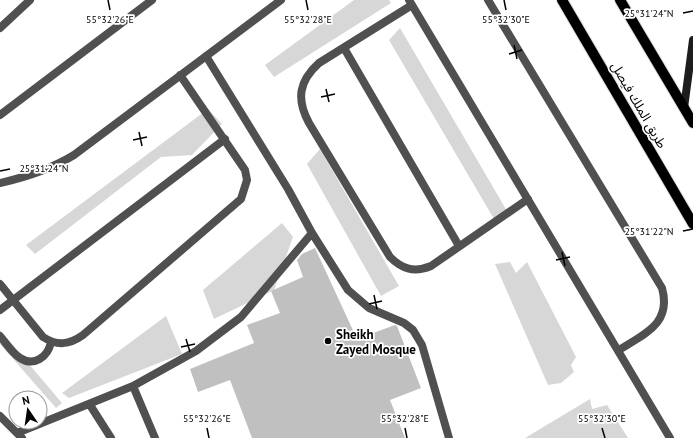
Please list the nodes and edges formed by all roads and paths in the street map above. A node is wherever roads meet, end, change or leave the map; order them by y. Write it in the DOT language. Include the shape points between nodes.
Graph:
graph roads {
  1 [pos="30,0"];
  2 [pos="152,0"];
  3 [pos="281,0"];
  4 [pos="488,0"];
  5 [pos="562,0"];
  6 [pos="620,0"];
  7 [pos="410,3"];
  8 [pos="0,28"];
  9 [pos="693,40"];
  10 [pos="344,48"];
  11 [pos="206,56"];
  12 [pos="691,62"];
  13 [pos="180,75"];
  14 [pos="684,108"];
  15 [pos="0,115"];
  16 [pos="693,123"];
  17 [pos="225,139"];
  18 [pos="0,183"];
  19 [pos="528,199"];
  20 [pos="693,224"];
  21 [pos="312,233"];
  22 [pos="459,246"];
  23 [pos="0,284"];
  24 [pos="13,300"];
  25 [pos="0,310"];
  26 [pos="0,336"];
  27 [pos="51,342"];
  28 [pos="619,350"];
  29 [pos="133,386"];
  30 [pos="90,405"];
  31 [pos="0,416"];
  32 [pos="19,435"];
  33 [pos="111,438"];
  34 [pos="155,438"];
  35 [pos="449,438"];
  36 [pos="670,438"];
  1 -- 8 [label="street"];
  2 -- 15 [label="street"];
  3 -- 11 [label="street"];
  4 -- 28 [label="street" via="662,288 665,306 658,322 652,329"];
  5 -- 20 [label="main road, طريق الملك فيصل"];
  6 -- 14 [label="main road"];
  7 -- 10 [label="street"];
  7 -- 19 [label="street"];
  9 -- 12 [label="street"];
  10 -- 22 [label="street"];
  10 -- 22 [label="street" via="319,63 304,80 301,103 309,123 395,262 409,270 424,269"];
  11 -- 13 [label="street"];
  11 -- 21 [label="street" via="288,189"];
  12 -- 14 [label="street"];
  13 -- 17 [label="street"];
  13 -- 18 [label="street" via="74,155 57,165"];
  14 -- 16 [label="main road"];
  17 -- 24 [label="street"];
  17 -- 27 [label="street" via="245,170 247,180 241,200 83,335 68,343"];
  19 -- 22 [label="street"];
  19 -- 28 [label="street"];
  21 -- 29 [label="street" via="240,317 196,351"];
  21 -- 35 [label="street" via="348,290 369,308 404,323 418,337"];
  23 -- 24 [label="street"];
  24 -- 25 [label="street"];
  24 -- 27 [label="street" via="37,331"];
  26 -- 27 [label="street" via="18,356 32,361 46,354"];
  28 -- 36 [label="street"];
  29 -- 30 [label="street"];
  29 -- 34 [label="street"];
  30 -- 32 [label="street"];
  30 -- 33 [label="street"];
  31 -- 32 [label="street"];
}
